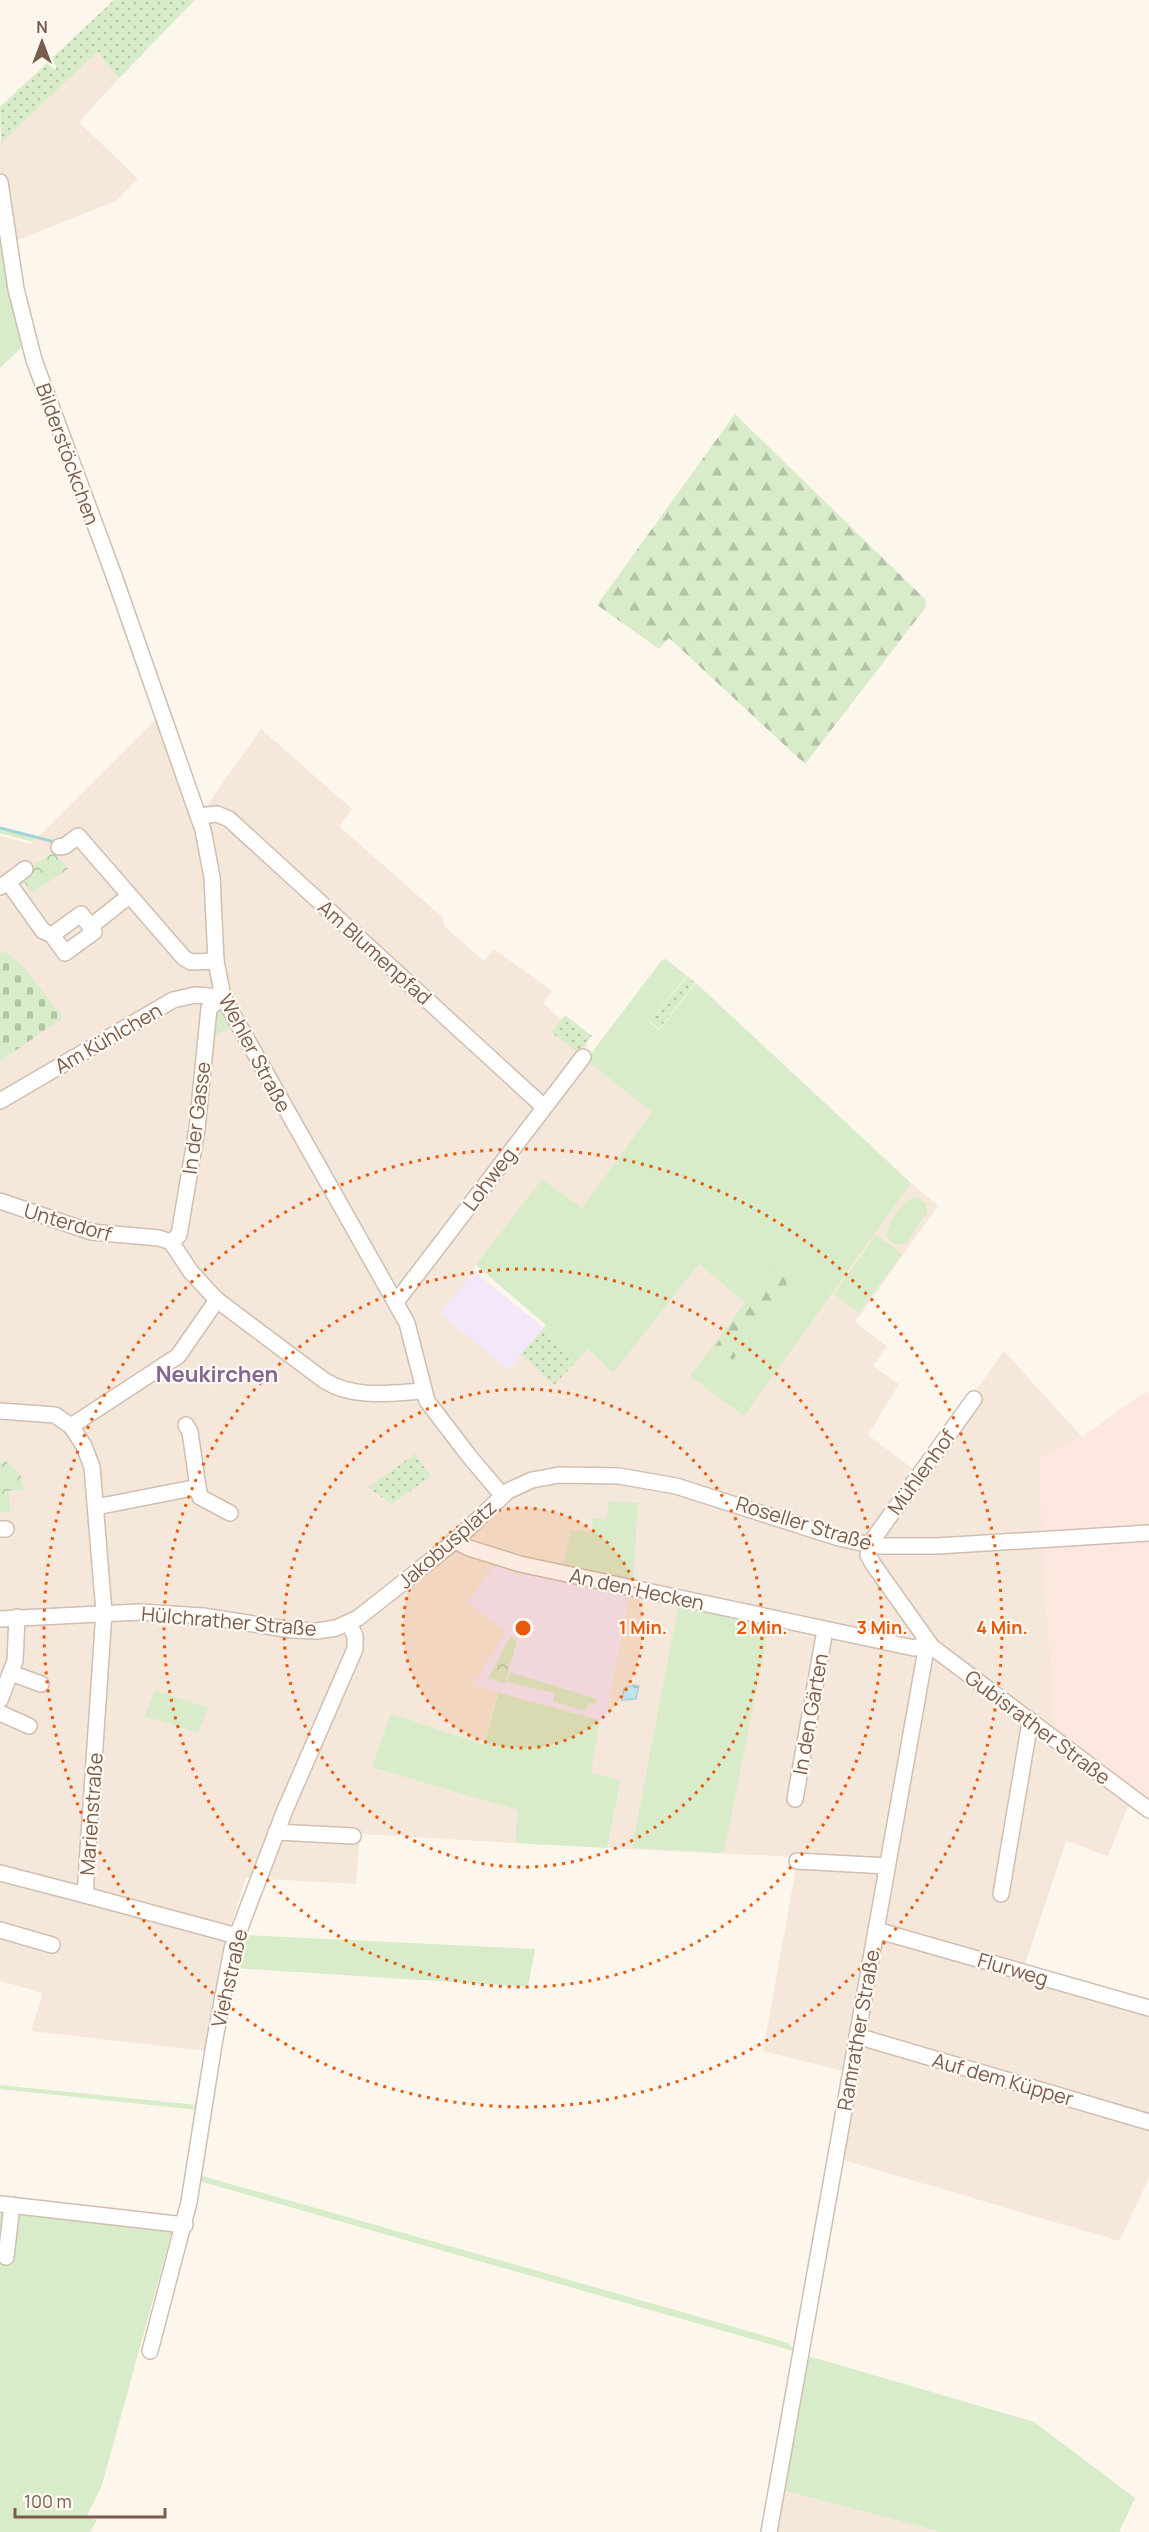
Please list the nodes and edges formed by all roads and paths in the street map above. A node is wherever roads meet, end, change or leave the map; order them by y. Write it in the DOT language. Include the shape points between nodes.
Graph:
graph roads {
  1 [pos="0,183"];
  2 [pos="165,718"];
  3 [pos="199,816"];
  4 [pos="59,847"];
  5 [pos="25,869"];
  6 [pos="4,885"];
  7 [pos="129,896"];
  8 [pos="90,927"];
  9 [pos="52,935"];
  10 [pos="216,961"];
  11 [pos="223,997"];
  12 [pos="583,1057"];
  13 [pos="0,1101"];
  14 [pos="544,1107"];
  15 [pos="0,1201"];
  16 [pos="171,1242"];
  17 [pos="217,1300"];
  18 [pos="396,1302"];
  19 [pos="418,1363"];
  20 [pos="423,1391"];
  21 [pos="974,1399"];
  22 [pos="0,1411"];
  23 [pos="186,1425"];
  24 [pos="71,1426"];
  25 [pos="198,1486"];
  26 [pos="502,1495"];
  27 [pos="96,1507"];
  28 [pos="230,1513"];
  29 [pos="1149,1533"];
  30 [pos="455,1541"];
  31 [pos="869,1545"];
  32 [pos="105,1612"];
  33 [pos="17,1617"];
  34 [pos="0,1619"];
  35 [pos="349,1623"];
  36 [pos="825,1630"];
  37 [pos="927,1644"];
  38 [pos="11,1673"];
  39 [pos="41,1684"];
  40 [pos="0,1700"];
  41 [pos="0,1713"];
  42 [pos="1030,1722"];
  43 [pos="29,1726"];
  44 [pos="795,1799"];
  45 [pos="1149,1810"];
  46 [pos="276,1832"];
  47 [pos="353,1836"];
  48 [pos="797,1861"];
  49 [pos="887,1866"];
  50 [pos="0,1873"];
  51 [pos="1001,1894"];
  52 [pos="85,1895"];
  53 [pos="0,1930"];
  54 [pos="876,1930"];
  55 [pos="237,1936"];
  56 [pos="52,1945"];
  57 [pos="1149,2008"];
  58 [pos="857,2036"];
  59 [pos="1149,2122"];
  60 [pos="6,2204"];
  61 [pos="185,2225"];
  62 [pos="6,2257"];
  63 [pos="150,2351"];
  64 [pos="769,2532"];
  1 -- 2 [label="street, Bilderstöckchen" via="16,288 34,360"];
  2 -- 3 [label="street, Wehler Straße"];
  3 -- 10 [label="street, Wehler Straße" via="211,866"];
  3 -- 14 [label="street, Am Blumenpfad" via="220,814 229,819"];
  4 -- 7 [label="street" via="78,836"];
  5 -- 6 [label="street"];
  6 -- 9 [label="street" via="43,931"];
  7 -- 8 [label="street"];
  7 -- 10 [label="street" via="186,960"];
  8 -- 9 [label="street" via="81,914"];
  8 -- 9 [label="street" via="94,932 65,953"];
  10 -- 11 [label="street, Wehler Straße"];
  11 -- 13 [label="street, Am Kühlchen" via="195,995 173,1000"];
  11 -- 16 [label="street, In der Gasse" via="209,1008 197,1130 179,1234"];
  11 -- 18 [label="street, Wehler Straße"];
  12 -- 14 [label="street, Lohweg"];
  14 -- 18 [label="street, Lohweg"];
  15 -- 16 [label="street, Unterdorf" via="91,1232"];
  16 -- 17 [label="street"];
  17 -- 20 [label="street" via="317,1377 340,1389 361,1394"];
  17 -- 24 [label="street" via="181,1354"];
  18 -- 19 [label="street, Wehler Straße" via="411,1331"];
  19 -- 20 [label="street, Jakobusplatz"];
  20 -- 26 [label="street, Jakobusplatz"];
  21 -- 31 [label="street, Mühlenhof"];
  22 -- 24 [label="street" via="55,1415"];
  23 -- 25 [label="street"];
  24 -- 27 [label="street, Marienstraße" via="90,1460"];
  25 -- 27 [label="street"];
  25 -- 28 [label="street" via="200,1497"];
  26 -- 30 [label="street, Jakobusplatz"];
  26 -- 31 [label="street, Roseller Straße" via="524,1482 547,1476 628,1477 701,1492"];
  27 -- 32 [label="street, Marienstraße"];
  29 -- 31 [label="street, Roseller Straße" via="948,1545"];
  30 -- 35 [label="street, Jakobusplatz"];
  30 -- 36 [label="street, An den Hecken" via="520,1564"];
  31 -- 37 [label="street" via="871,1562"];
  32 -- 33 [label="street, Hülchrather Straße"];
  32 -- 35 [label="street, Hülchrather Straße" via="203,1616 292,1630 324,1630"];
  32 -- 52 [label="street, Marienstraße"];
  33 -- 34 [label="street, Hülchrather Straße"];
  33 -- 38 [label="street"];
  35 -- 46 [label="street, Viehstraße" via="356,1647"];
  36 -- 37 [label="street, An den Hecken" via="914,1648"];
  36 -- 44 [label="street, In den Gärten"];
  37 -- 42 [label="street, Gubisrather Straße"];
  37 -- 49 [label="street, Ramrather Straße"];
  38 -- 39 [label="street"];
  38 -- 40 [label="street"];
  41 -- 43 [label="street"];
  42 -- 45 [label="street, Gubisrather Straße"];
  42 -- 51 [label="street"];
  46 -- 47 [label="street"];
  46 -- 55 [label="street, Viehstraße"];
  48 -- 49 [label="street"];
  49 -- 54 [label="street, Ramrather Straße"];
  50 -- 52 [label="street"];
  52 -- 55 [label="street, Marienstraße"];
  53 -- 56 [label="street"];
  54 -- 57 [label="street, Flurweg"];
  54 -- 58 [label="street, Ramrather Straße"];
  55 -- 61 [label="street, Viehstraße" via="225,1984"];
  58 -- 59 [label="street, Auf dem Küpper"];
  58 -- 64 [label="street, Ramrather Straße"];
  60 -- 61 [label="street"];
  60 -- 62 [label="street"];
  61 -- 63 [label="street, Viehstraße"];
}
